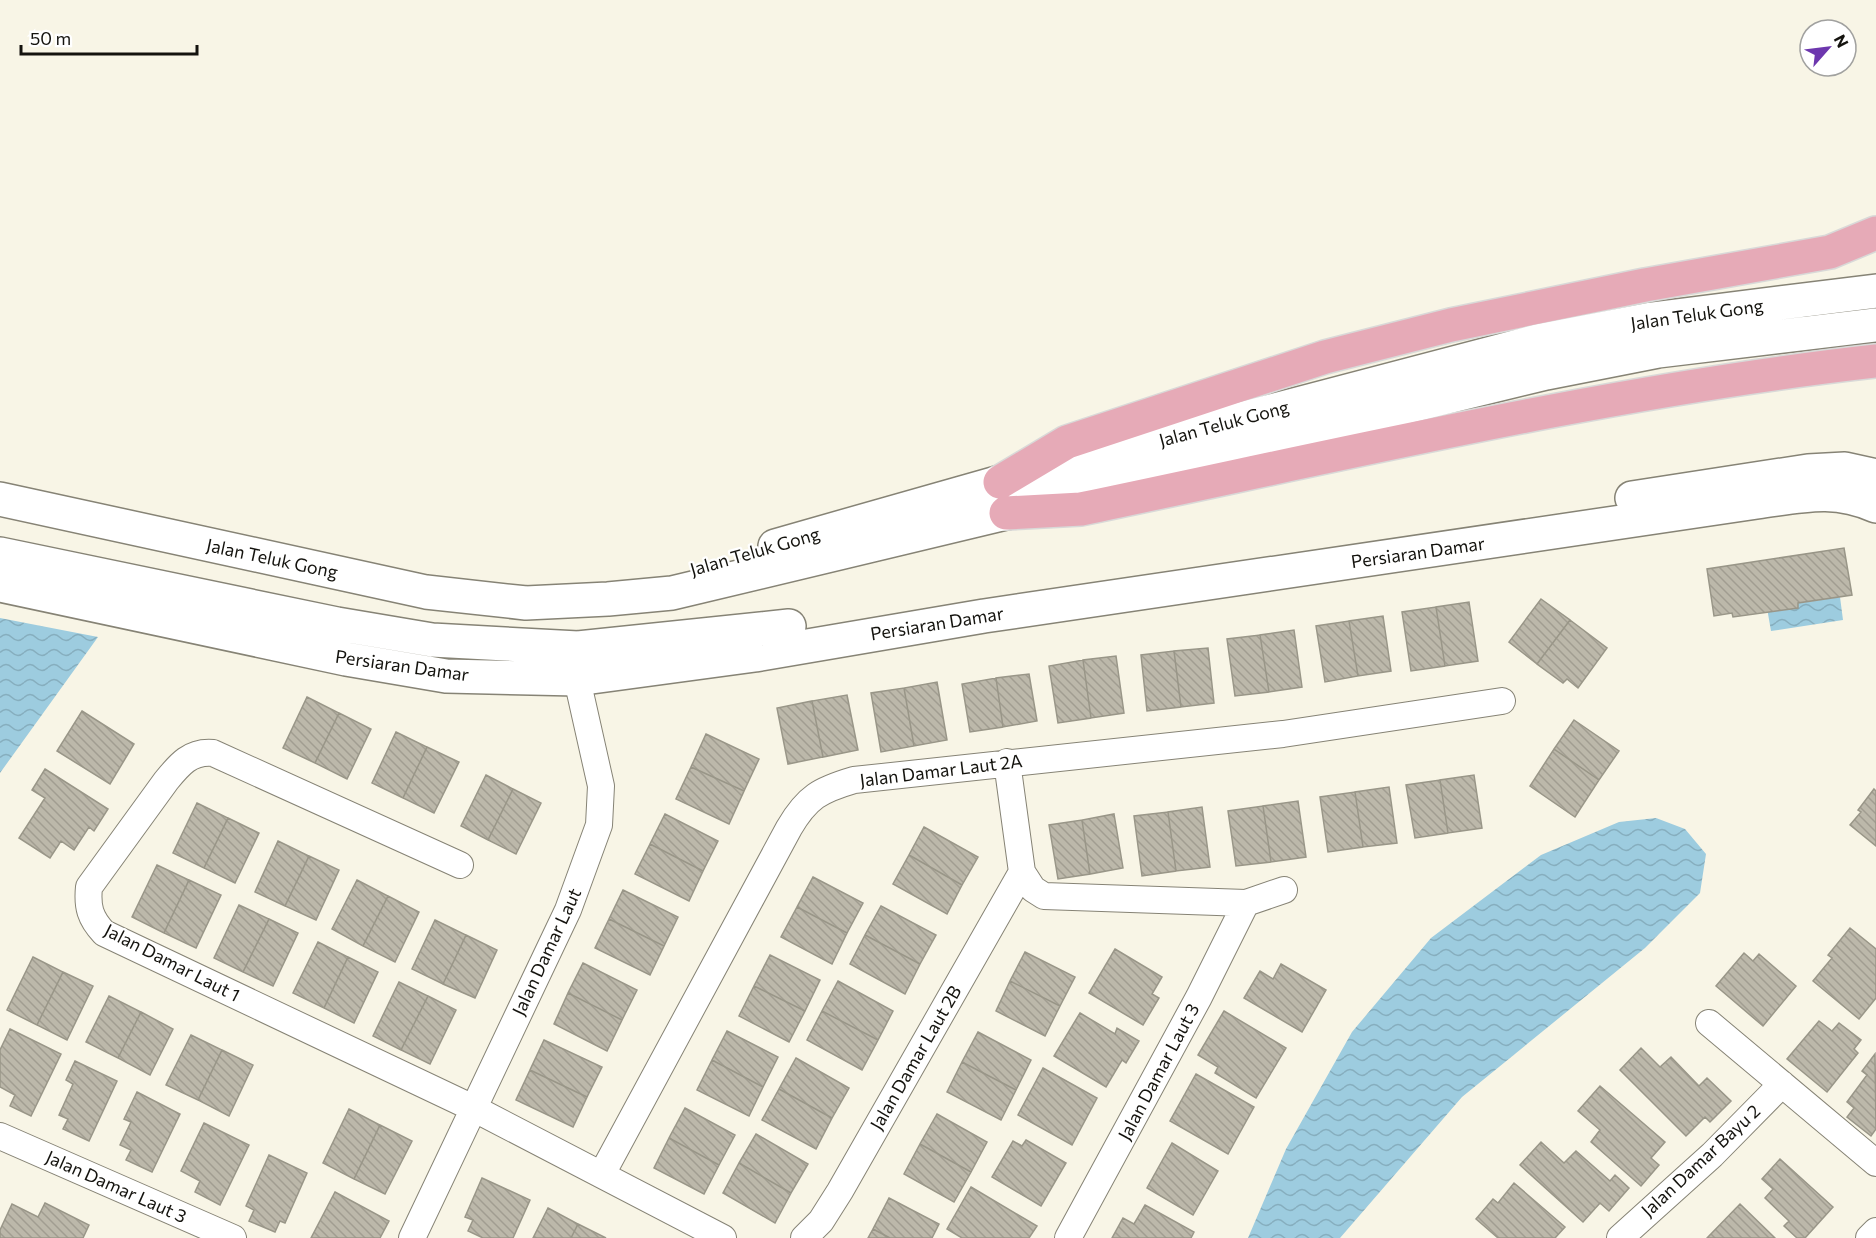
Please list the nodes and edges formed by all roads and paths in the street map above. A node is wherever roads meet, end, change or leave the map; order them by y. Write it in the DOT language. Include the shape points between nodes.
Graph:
graph roads {
  1 [pos="1876,233"];
  2 [pos="1876,291"];
  3 [pos="1876,325"];
  4 [pos="1876,361"];
  5 [pos="1410,390"];
  6 [pos="1876,476"];
  7 [pos="1003,498"];
  8 [pos="0,500"];
  9 [pos="1876,506"];
  10 [pos="0,554"];
  11 [pos="0,585"];
  12 [pos="578,664"];
  13 [pos="1502,701"];
  14 [pos="1007,762"];
  15 [pos="460,865"];
  16 [pos="1022,873"];
  17 [pos="1284,890"];
  18 [pos="1246,903"];
  19 [pos="1709,1023"];
  20 [pos="1782,1084"];
  21 [pos="473,1108"];
  22 [pos="0,1136"];
  23 [pos="1876,1163"];
  24 [pos="602,1174"];
  25 [pos="1876,1231"];
  26 [pos="233,1238"];
  27 [pos="412,1238"];
  28 [pos="723,1238"];
  29 [pos="804,1238"];
  30 [pos="1068,1238"];
  31 [pos="1620,1238"];
  32 [pos="1869,1238"];
  1 -- 7 [label="main road" via="1830,252 1485,318 1325,357 1067,442"];
  2 -- 5 [label="street, Jalan Teluk Gong" via="1652,319 1539,340"];
  3 -- 5 [label="street, Jalan Teluk Gong" via="1658,351 1546,373"];
  4 -- 7 [label="main road" via="1633,395 1081,509"];
  5 -- 7 [label="street, Jalan Teluk Gong"];
  6 -- 12 [label="street, Persiaran Damar" via="1845,470 1808,471 747,633"];
  7 -- 8 [label="street, Jalan Teluk Gong" via="672,593 526,603 426,592"];
  9 -- 12 [label="street, Persiaran Damar" via="1852,495 1820,494 984,616 754,655"];
  10 -- 12 [label="street, Persiaran Damar" via="337,624"];
  11 -- 12 [label="street, Persiaran Damar" via="346,659 446,676"];
  12 -- 21 [label="street, Jalan Damar Laut" via="601,786 599,825 568,910"];
  13 -- 14 [label="street, Jalan Damar Laut 2A" via="1283,734"];
  14 -- 16 [label="street"];
  14 -- 24 [label="street, Jalan Damar Laut 2A" via="854,780 832,786 801,807"];
  15 -- 21 [label="street, Jalan Damar Laut 1" via="213,753 200,752 178,766 166,781 88,887 88,900 89,912 104,933"];
  16 -- 18 [label="street" via="1033,890 1044,896"];
  16 -- 29 [label="street, Jalan Damar Laut 2B" via="840,1191 821,1221"];
  17 -- 18 [label="street"];
  18 -- 30 [label="street, Jalan Damar Laut 3"];
  19 -- 20 [label="street"];
  20 -- 23 [label="street"];
  20 -- 31 [label="street, Jalan Damar Bayu 2" via="1712,1155"];
  21 -- 24 [label="street"];
  21 -- 27 [label="street, Jalan Damar Laut"];
  22 -- 26 [label="street, Jalan Damar Laut 3"];
  24 -- 28 [label="street"];
  25 -- 32 [label="street"];
}
